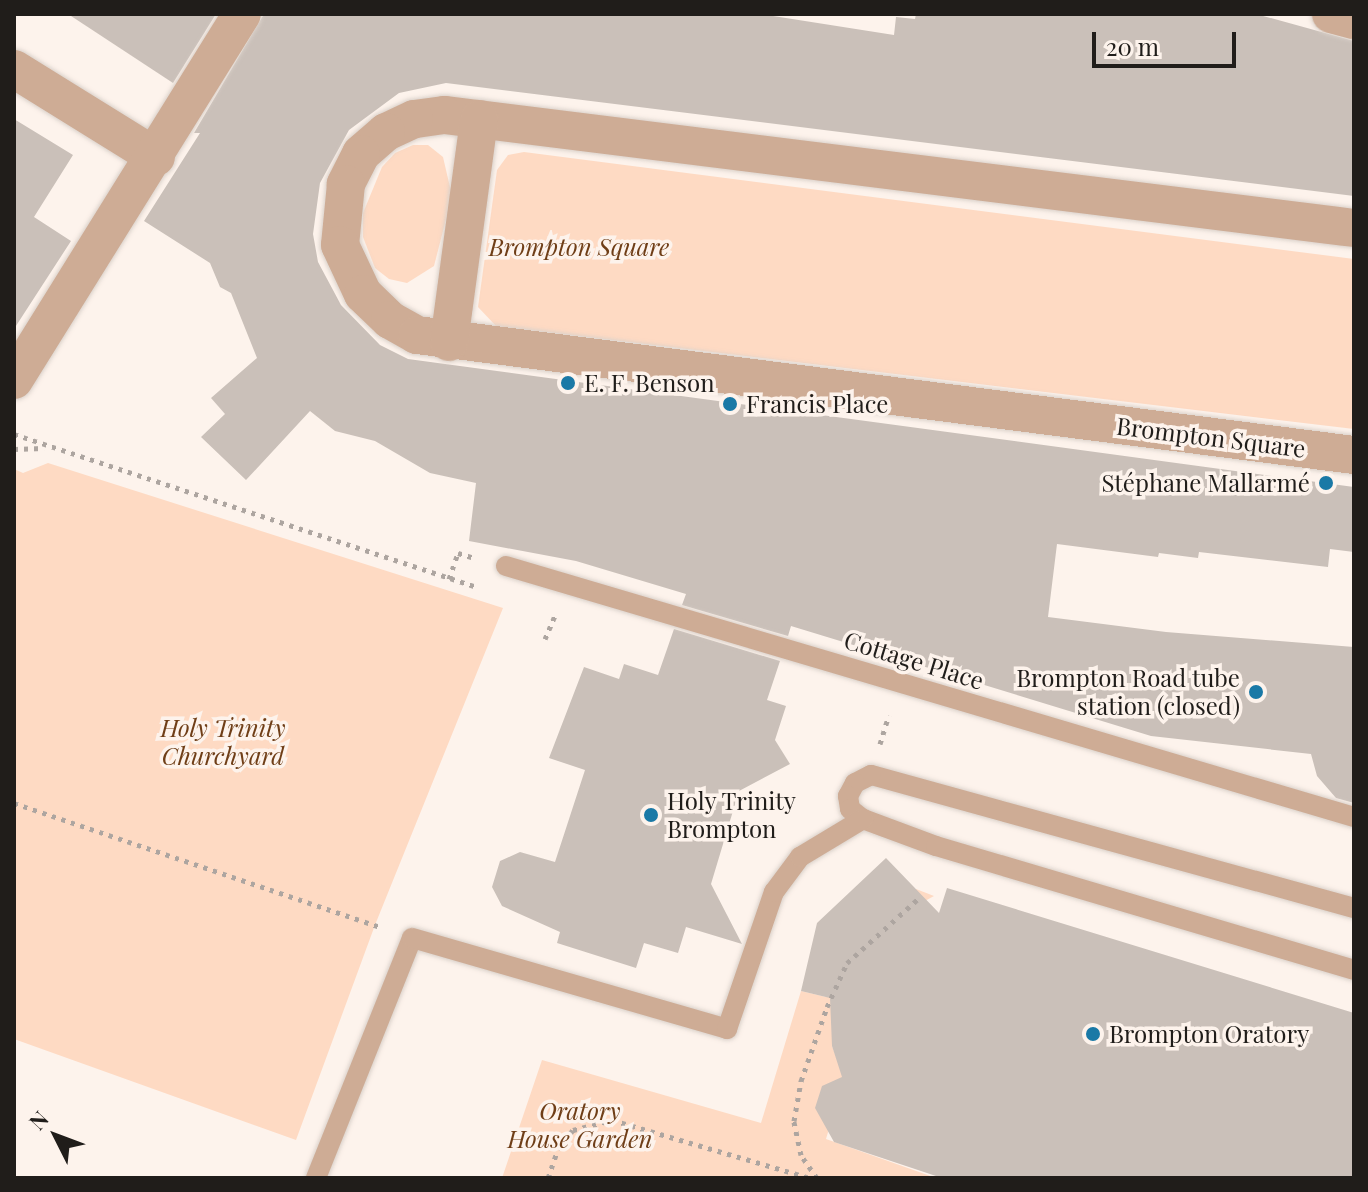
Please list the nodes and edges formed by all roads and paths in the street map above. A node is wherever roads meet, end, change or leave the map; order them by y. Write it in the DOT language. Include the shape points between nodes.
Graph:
graph roads {
  1 [pos="242,14"];
  2 [pos="1331,14"];
  3 [pos="1354,20"];
  4 [pos="14,69"];
  5 [pos="479,119"];
  6 [pos="156,157"];
  7 [pos="1354,228"];
  8 [pos="449,342"];
  9 [pos="14,380"];
  10 [pos="48,447"];
  11 [pos="14,449"];
  12 [pos="1354,455"];
  13 [pos="506,566"];
  14 [pos="558,608"];
  15 [pos="545,639"];
  16 [pos="14,803"];
  17 [pos="1354,817"];
  18 [pos="863,819"];
  19 [pos="920,897"];
  20 [pos="1354,908"];
  21 [pos="412,938"];
  22 [pos="1354,970"];
  23 [pos="316,1178"];
  24 [pos="548,1178"];
  25 [pos="810,1178"];
  26 [pos="817,1178"];
  1 -- 6 [label="street"];
  2 -- 3 [label="street"];
  4 -- 6 [label="street"];
  5 -- 7 [label="street, Brompton Square"];
  5 -- 8 [label="street"];
  5 -- 8 [label="street, Brompton Square" via="414,119 386,132 361,154 346,184 340,216 340,245 363,294 390,320 417,335"];
  6 -- 9 [label="street"];
  8 -- 12 [label="street, Brompton Square"];
  10 -- 11 [label="path"];
  13 -- 17 [label="lane, Cottage Place"];
  14 -- 15 [label="path"];
  16 -- 21 [label="path"];
  18 -- 20 [label="lane" via="850,809 848,796 855,783 871,775"];
  18 -- 21 [label="lane" via="800,857 774,892 727,1029"];
  18 -- 22 [label="lane" via="936,846"];
  19 -- 26 [label="path" via="847,963 823,1018 801,1081 794,1121 801,1155"];
  21 -- 23 [label="lane"];
  24 -- 25 [label="path" via="558,1149 573,1130 612,1120"];
}
